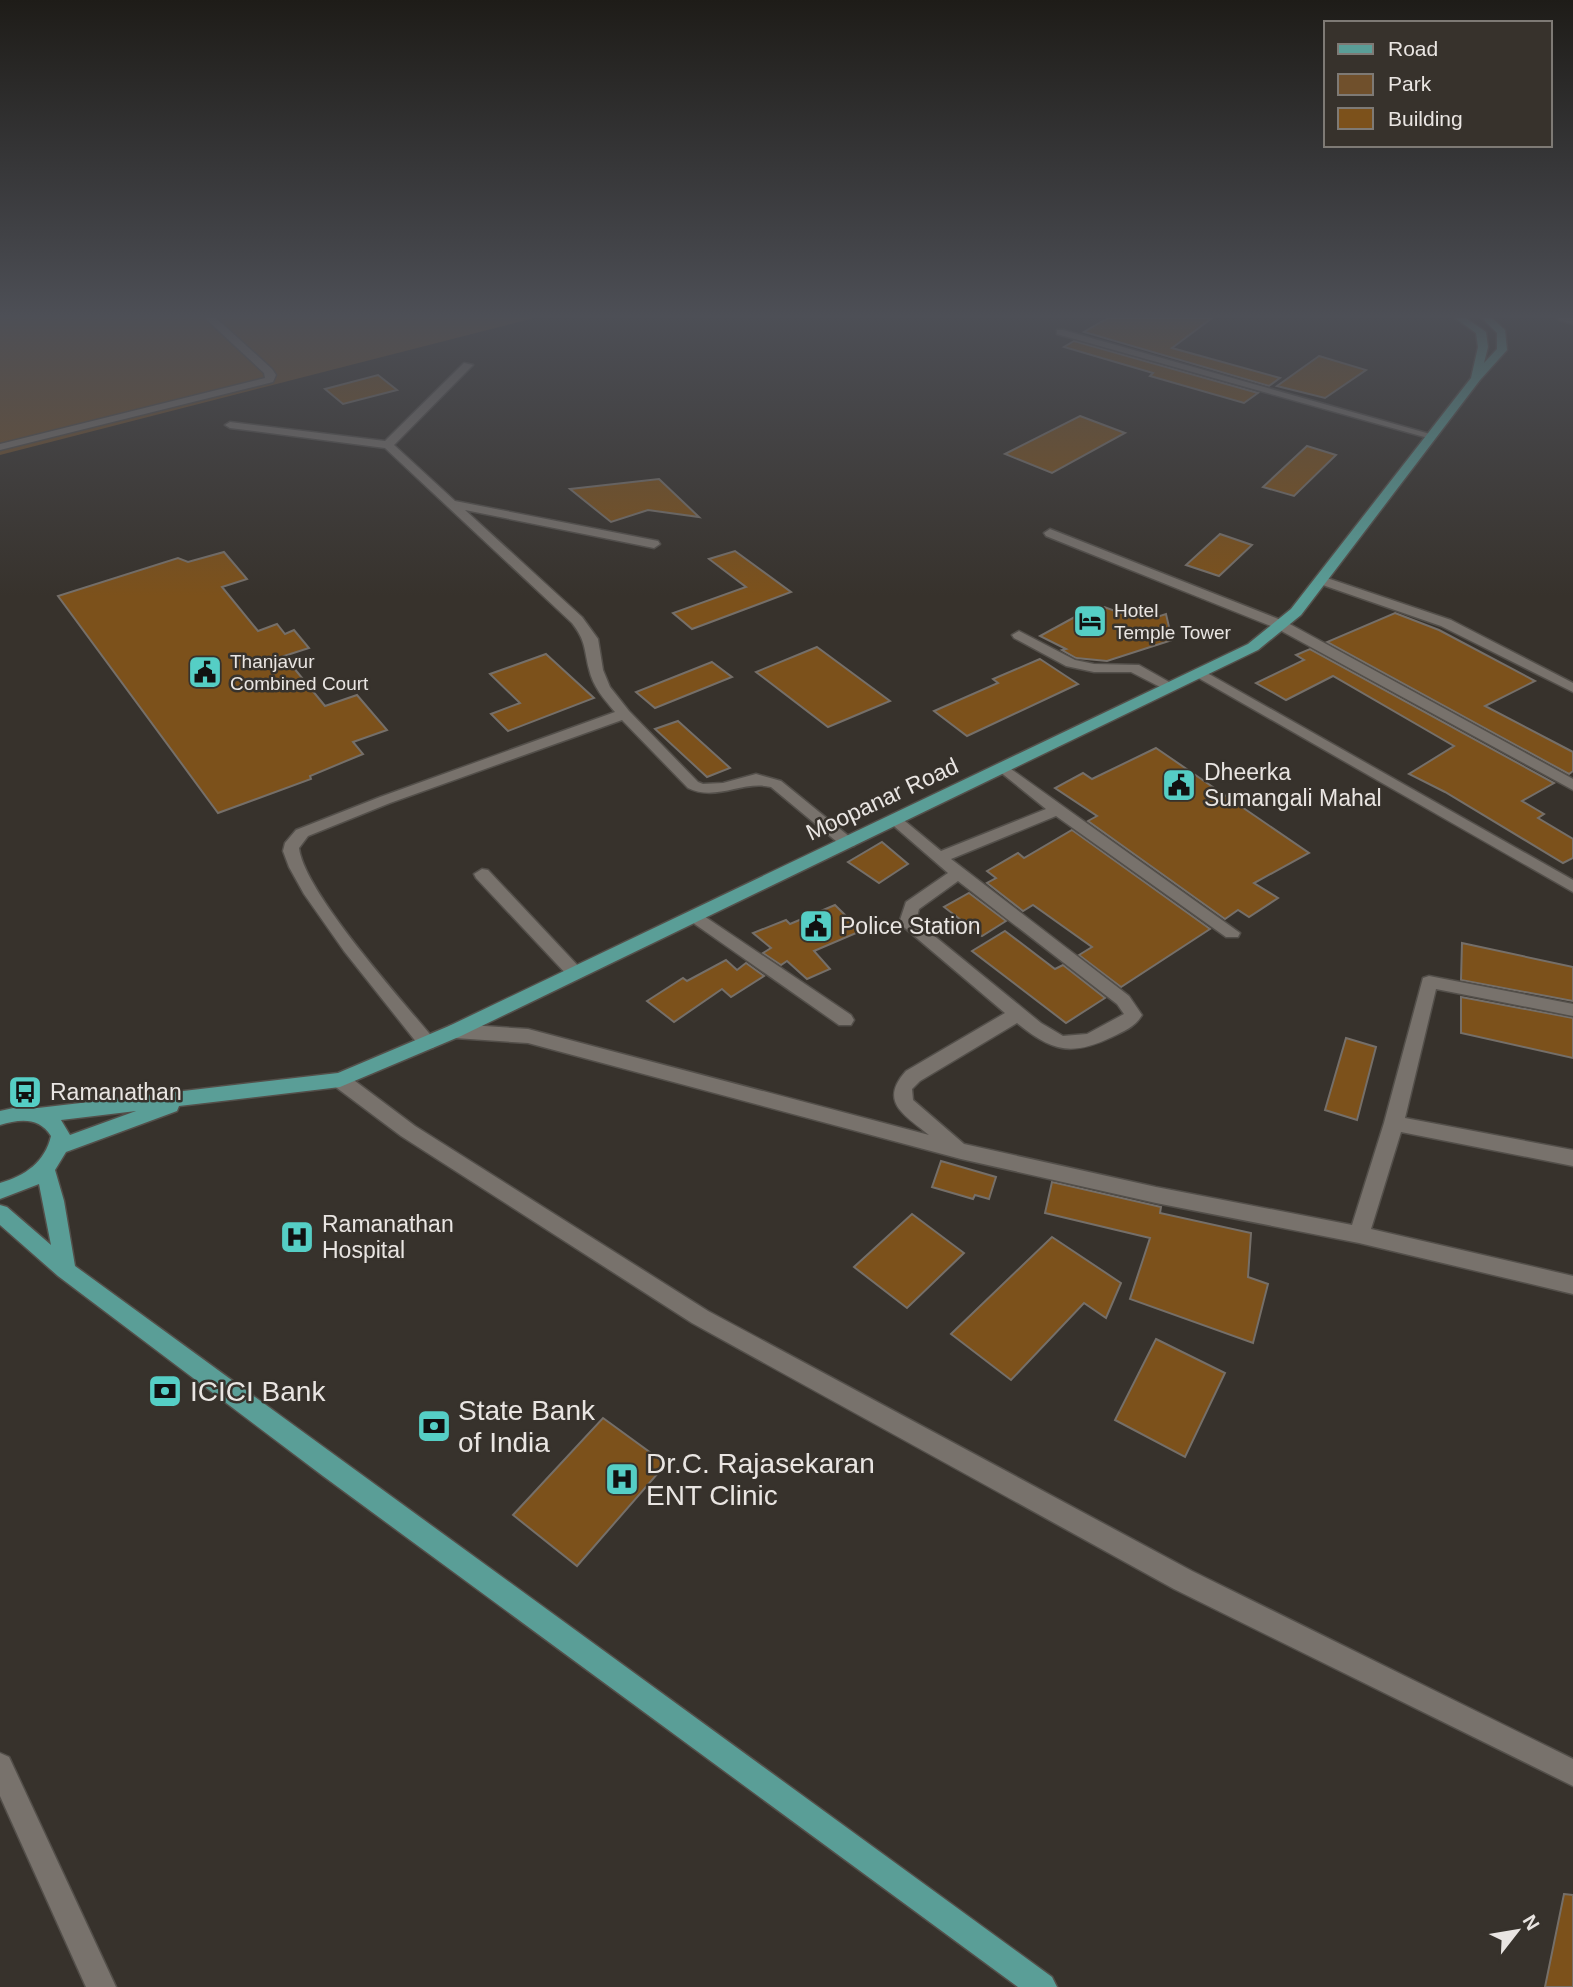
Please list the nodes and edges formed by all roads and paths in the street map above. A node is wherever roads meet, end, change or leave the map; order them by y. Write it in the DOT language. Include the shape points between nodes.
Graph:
graph roads {
  1 [pos="149,411"];
  2 [pos="422,411"];
  3 [pos="1341,411"];
  4 [pos="1451,411"];
  5 [pos="230,425"];
  6 [pos="1432,436"];
  7 [pos="388,445"];
  8 [pos="0,447"];
  9 [pos="452,504"];
  10 [pos="1050,533"];
  11 [pos="653,544"];
  12 [pos="1321,580"];
  13 [pos="1281,625"];
  14 [pos="1019,635"];
  15 [pos="1199,673"];
  16 [pos="1171,687"];
  17 [pos="1573,688"];
  18 [pos="624,714"];
  19 [pos="1004,768"];
  20 [pos="1573,785"];
  21 [pos="1057,810"];
  22 [pos="895,820"];
  23 [pos="848,842"];
  24 [pos="940,858"];
  25 [pos="958,873"];
  26 [pos="482,874"];
  27 [pos="1573,887"];
  28 [pos="695,916"];
  29 [pos="1231,933"];
  30 [pos="575,973"];
  31 [pos="1573,1010"];
  32 [pos="1018,1014"];
  33 [pos="845,1020"];
  34 [pos="455,1031"];
  35 [pos="427,1043"];
  36 [pos="340,1080"];
  37 [pos="200,1095"];
  38 [pos="39,1115"];
  39 [pos="1,1117"];
  40 [pos="1394,1123"];
  41 [pos="59,1147"];
  42 [pos="961,1151"];
  43 [pos="1573,1158"];
  44 [pos="45,1169"];
  45 [pos="0,1191"];
  46 [pos="0,1213"];
  47 [pos="1359,1235"];
  48 [pos="65,1270"];
  49 [pos="1573,1285"];
  50 [pos="0,1766"];
  51 [pos="1573,1773"];
  52 [pos="101,1987"];
  53 [pos="1042,1987"];
  1 -- 8 [label="street"];
  2 -- 7 [label="street"];
  3 -- 6 [label="street"];
  4 -- 6 [label="main road, Moopanar Road"];
  5 -- 7 [label="street"];
  6 -- 12 [label="main road, Moopanar Road"];
  7 -- 9 [label="street"];
  9 -- 11 [label="street"];
  9 -- 18 [label="street" via="577,620 591,639 603,688"];
  10 -- 13 [label="street"];
  12 -- 13 [label="main road, Moopanar Road"];
  12 -- 17 [label="street" via="1446,623"];
  13 -- 15 [label="main road, Moopanar Road" via="1253,647"];
  13 -- 20 [label="street"];
  14 -- 16 [label="street" via="1071,663 1134,668"];
  15 -- 16 [label="main road, Moopanar Road"];
  15 -- 27 [label="street"];
  16 -- 19 [label="main road, Moopanar Road"];
  18 -- 23 [label="street" via="693,785 710,790 767,779"];
  18 -- 35 [label="street" via="385,800 302,833 293,841 291,852 307,888"];
  19 -- 21 [label="street"];
  19 -- 22 [label="main road, Moopanar Road"];
  21 -- 24 [label="street"];
  21 -- 29 [label="street"];
  22 -- 23 [label="main road, Moopanar Road"];
  22 -- 24 [label="street"];
  23 -- 28 [label="main road, Moopanar Road"];
  24 -- 25 [label="street"];
  25 -- 32 [label="street" via="912,906 906,923"];
  25 -- 32 [label="street" via="1123,1000 1133,1015 1074,1046 1048,1039"];
  26 -- 30 [label="street"];
  28 -- 30 [label="main road, Moopanar Road"];
  28 -- 33 [label="street"];
  30 -- 34 [label="main road, Moopanar Road"];
  31 -- 40 [label="street" via="1429,982"];
  32 -- 42 [label="street" via="913,1076 903,1087 904,1103"];
  34 -- 35 [label="main road, Moopanar Road"];
  34 -- 42 [label="street" via="528,1036"];
  35 -- 36 [label="main road, Moopanar Road"];
  36 -- 37 [label="main road, Moopanar Road"];
  36 -- 51 [label="street" via="408,1131 700,1317 1183,1580"];
  37 -- 38 [label="main road, Moopanar Road"];
  37 -- 41 [label="main road, Moopanar Road"];
  38 -- 39 [label="main road, Moopanar Road"];
  38 -- 41 [label="main road" via="57,1127"];
  40 -- 43 [label="street"];
  40 -- 47 [label="street"];
  41 -- 44 [label="main road"];
  42 -- 47 [label="street"];
  44 -- 45 [label="main road"];
  44 -- 48 [label="main road"];
  46 -- 48 [label="main road"];
  47 -- 49 [label="street"];
  48 -- 53 [label="main road"];
  50 -- 52 [label="street"];
}
